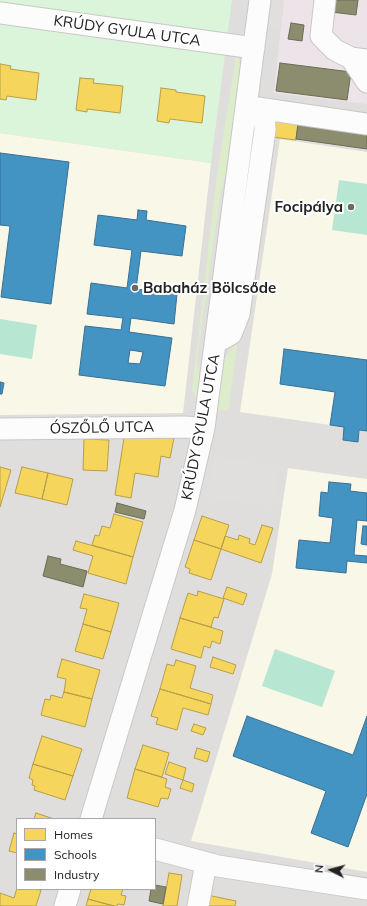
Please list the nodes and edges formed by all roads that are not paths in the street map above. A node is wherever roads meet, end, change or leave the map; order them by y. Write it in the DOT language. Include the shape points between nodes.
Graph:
graph roads {
  1 [pos="260,0"];
  2 [pos="325,0"];
  3 [pos="0,13"];
  4 [pos="254,48"];
  5 [pos="359,59"];
  6 [pos="367,82"];
  7 [pos="255,108"];
  8 [pos="367,124"];
  9 [pos="204,428"];
  10 [pos="0,429"];
  11 [pos="91,818"];
  12 [pos="156,849"];
  13 [pos="206,863"];
  14 [pos="367,889"];
  15 [pos="70,890"];
  16 [pos="65,906"];
  17 [pos="198,906"];
  1 -- 4 [label="street, KRÚDY GYULA UTCA"];
  2 -- 5 [label="street" via="321,36 335,50"];
  3 -- 4 [label="street, KRÚDY GYULA UTCA"];
  4 -- 7 [label="street, KRÚDY GYULA UTCA"];
  5 -- 6 [label="street"];
  7 -- 8 [label="street"];
  7 -- 9 [label="street, KRÚDY GYULA UTCA"];
  9 -- 10 [label="street, ÓSZŐLŐ UTCA"];
  9 -- 11 [label="street, KRÚDY GYULA UTCA" via="185,510"];
  12 -- 13 [label="street"];
  13 -- 14 [label="street"];
  13 -- 17 [label="street"];
  15 -- 16 [label="street"];
}
